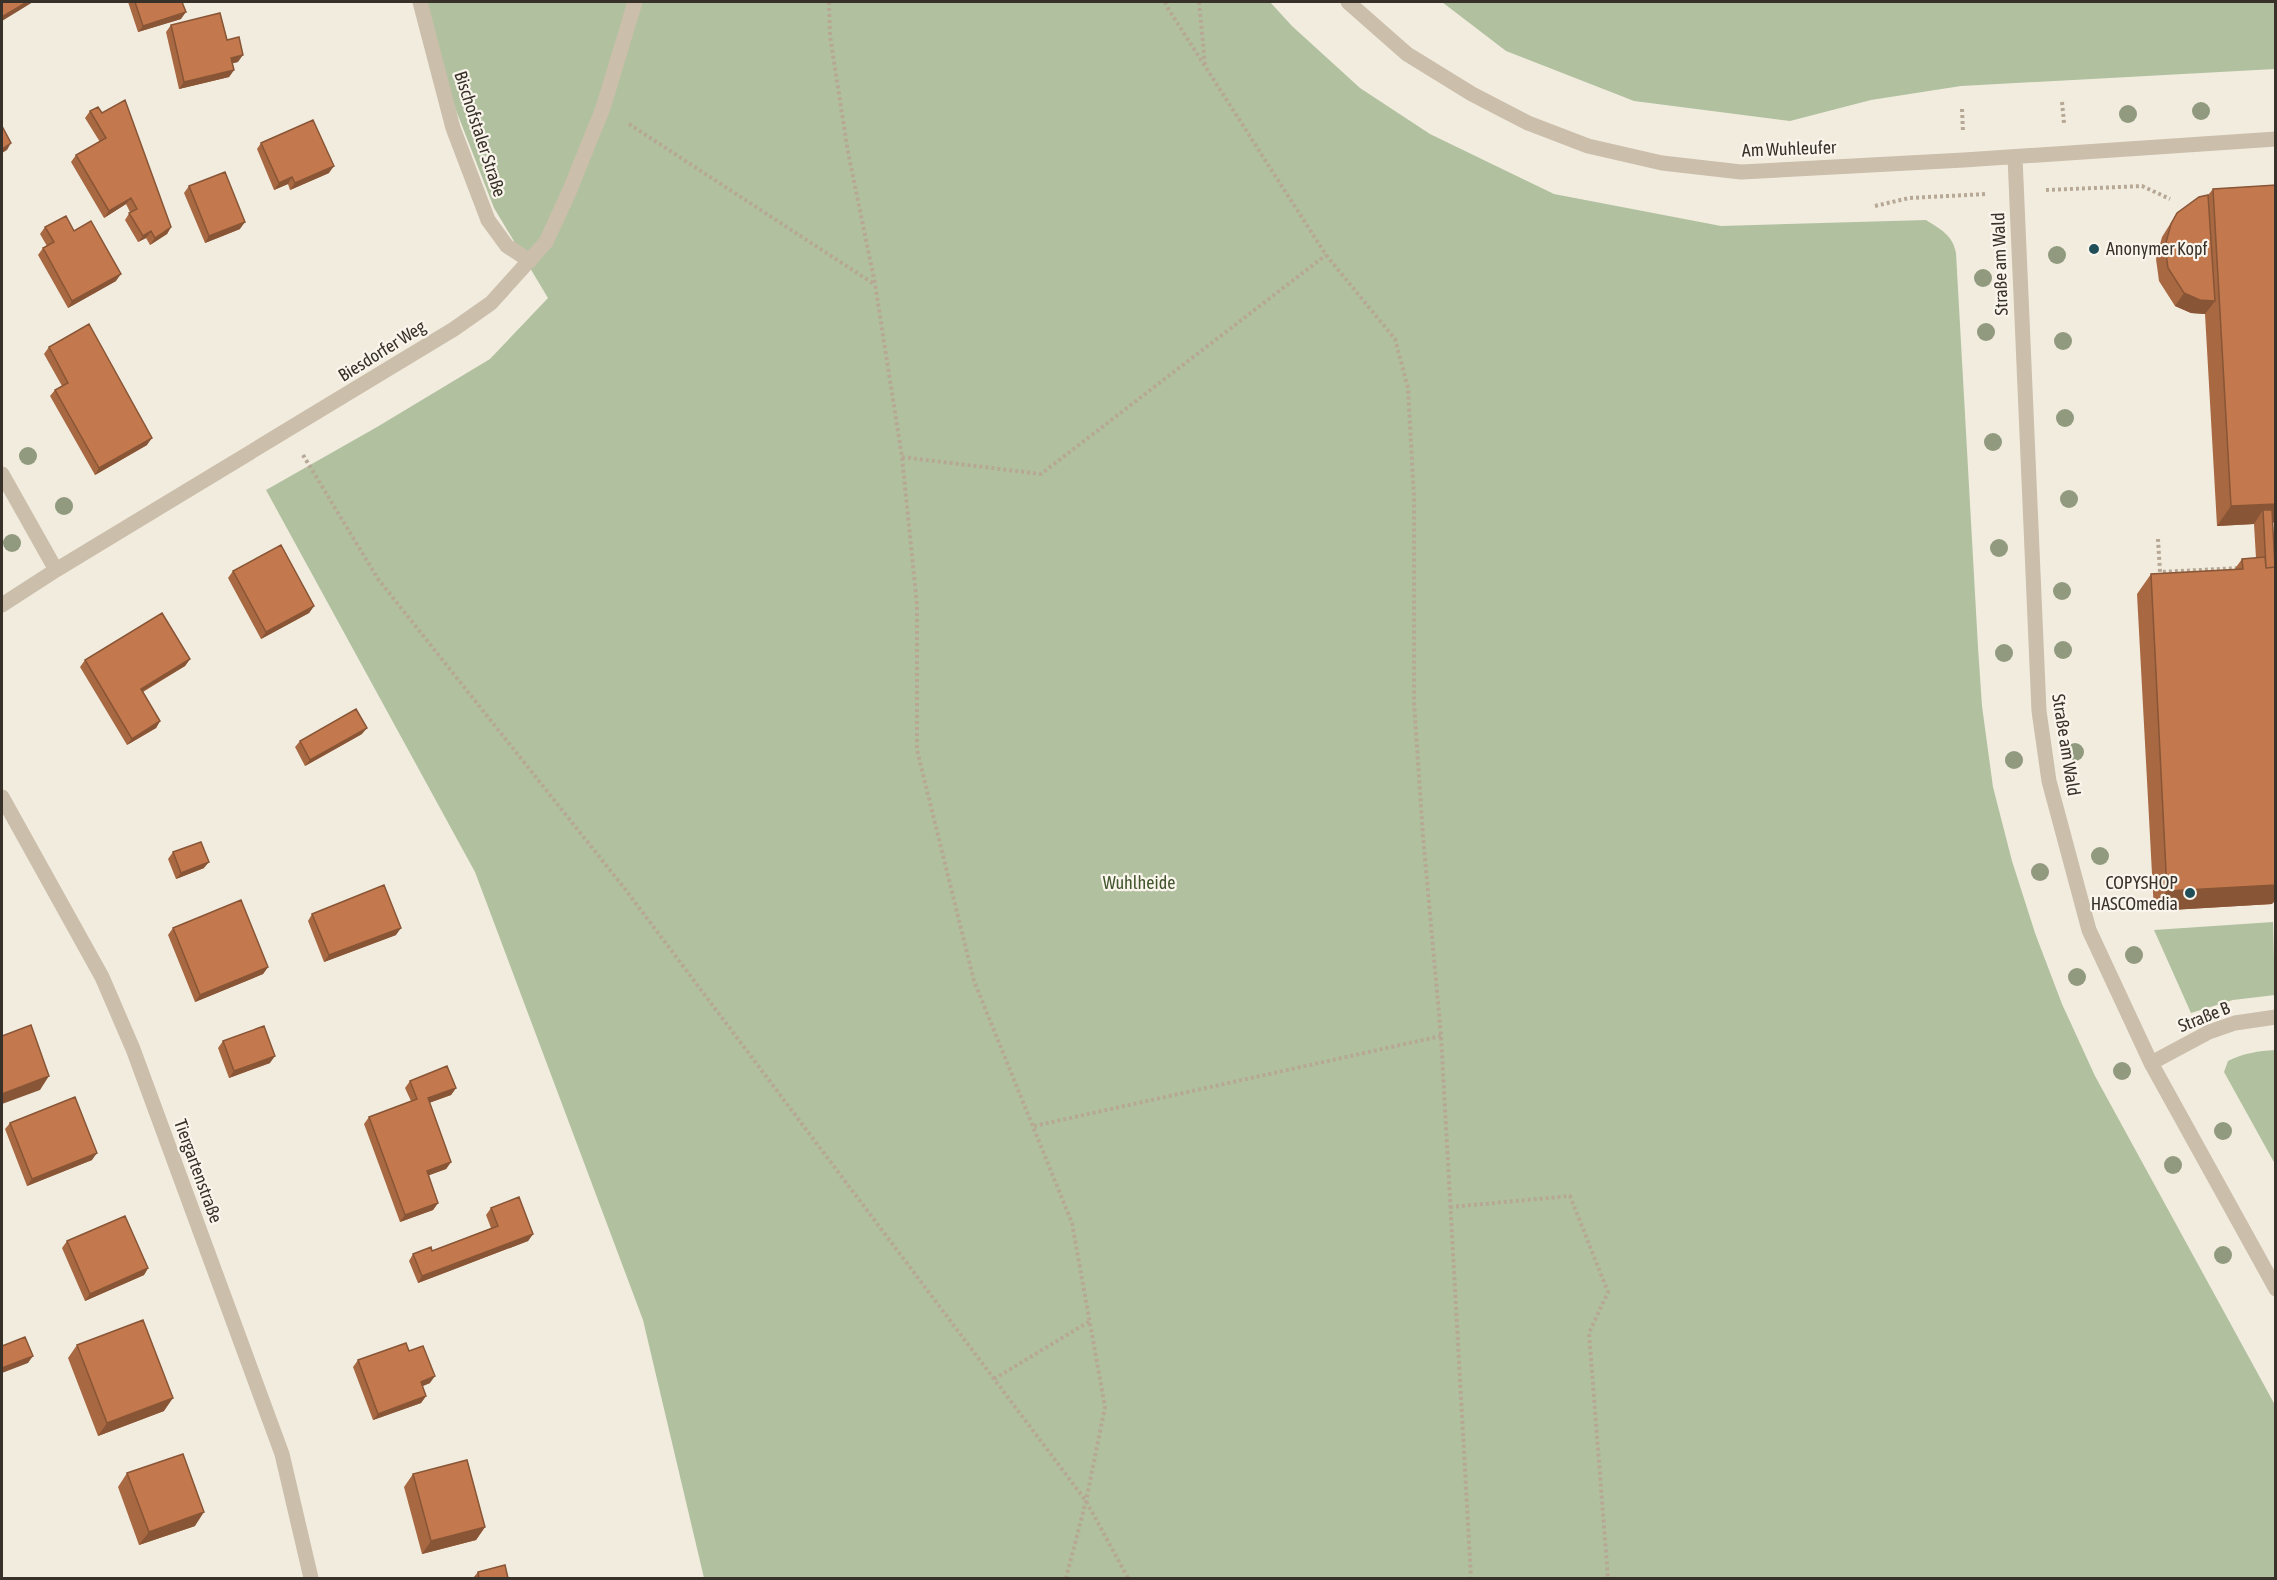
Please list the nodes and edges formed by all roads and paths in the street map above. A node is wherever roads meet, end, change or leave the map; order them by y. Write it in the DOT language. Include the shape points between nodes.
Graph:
graph roads {
  1 [pos="420,2"];
  2 [pos="635,2"];
  3 [pos="828,2"];
  4 [pos="1165,2"];
  5 [pos="1198,2"];
  6 [pos="1348,2"];
  7 [pos="1206,69"];
  8 [pos="603,108"];
  9 [pos="2276,139"];
  10 [pos="2015,157"];
  11 [pos="2123,187"];
  12 [pos="1909,198"];
  13 [pos="2169,199"];
  14 [pos="1875,206"];
  15 [pos="1326,255"];
  16 [pos="530,261"];
  17 [pos="875,284"];
  18 [pos="288,432"];
  19 [pos="902,457"];
  20 [pos="2,474"];
  21 [pos="2158,539"];
  22 [pos="2249,568"];
  23 [pos="56,570"];
  24 [pos="2,605"];
  25 [pos="2,797"];
  26 [pos="2276,1017"];
  27 [pos="1441,1036"];
  28 [pos="2151,1063"];
  29 [pos="1034,1126"];
  30 [pos="1450,1208"];
  31 [pos="2276,1289"];
  32 [pos="1090,1321"];
  33 [pos="994,1379"];
  34 [pos="1086,1501"];
  35 [pos="311,1578"];
  36 [pos="1066,1578"];
  37 [pos="1128,1578"];
  38 [pos="1471,1578"];
  39 [pos="1608,1578"];
  1 -- 16 [label="street, Bischofstaler Straße" via="453,128 488,220 507,246"];
  2 -- 8 [label="street, Biesdorfer Weg"];
  3 -- 17 [label="path" via="848,152"];
  4 -- 7 [label="path"];
  5 -- 7 [label="path"];
  6 -- 10 [label="street, Am Wuhleufer" via="1407,54 1472,94 1528,123 1588,146 1662,163 1742,172"];
  7 -- 15 [label="path"];
  8 -- 16 [label="street, Biesdorfer Weg" via="546,242"];
  8 -- 17 [label="path"];
  9 -- 10 [label="street, Am Wuhleufer"];
  10 -- 28 [label="street, Straße am Wald" via="2038,702 2047,769 2089,930"];
  11 -- 13 [label="path" via="2142,186"];
  12 -- 14 [label="path"];
  15 -- 19 [label="path" via="1041,474"];
  15 -- 27 [label="path" via="1395,339 1408,388 1414,702"];
  16 -- 18 [label="street, Biesdorfer Weg" via="491,303"];
  17 -- 19 [label="path"];
  18 -- 23 [label="street, Biesdorfer Weg"];
  18 -- 33 [label="path" via="378,579 625,889"];
  19 -- 29 [label="path" via="917,605 917,750 974,981"];
  20 -- 23 [label="street"];
  21 -- 22 [label="path" via="2160,572"];
  23 -- 24 [label="street, Biesdorfer Weg"];
  25 -- 35 [label="street, Tiergartenstraße" via="102,977 133,1048 282,1454"];
  26 -- 28 [label="street, Straße B" via="2235,1023 2209,1032"];
  27 -- 29 [label="path"];
  27 -- 30 [label="path"];
  28 -- 31 [label="street, Straße am Wald"];
  29 -- 32 [label="path" via="1072,1223"];
  30 -- 38 [label="path"];
  30 -- 39 [label="path" via="1570,1196 1608,1292 1589,1333"];
  32 -- 33 [label="path"];
  32 -- 34 [label="path" via="1105,1407"];
  33 -- 34 [label="path"];
  34 -- 36 [label="path"];
  34 -- 37 [label="path"];
}
